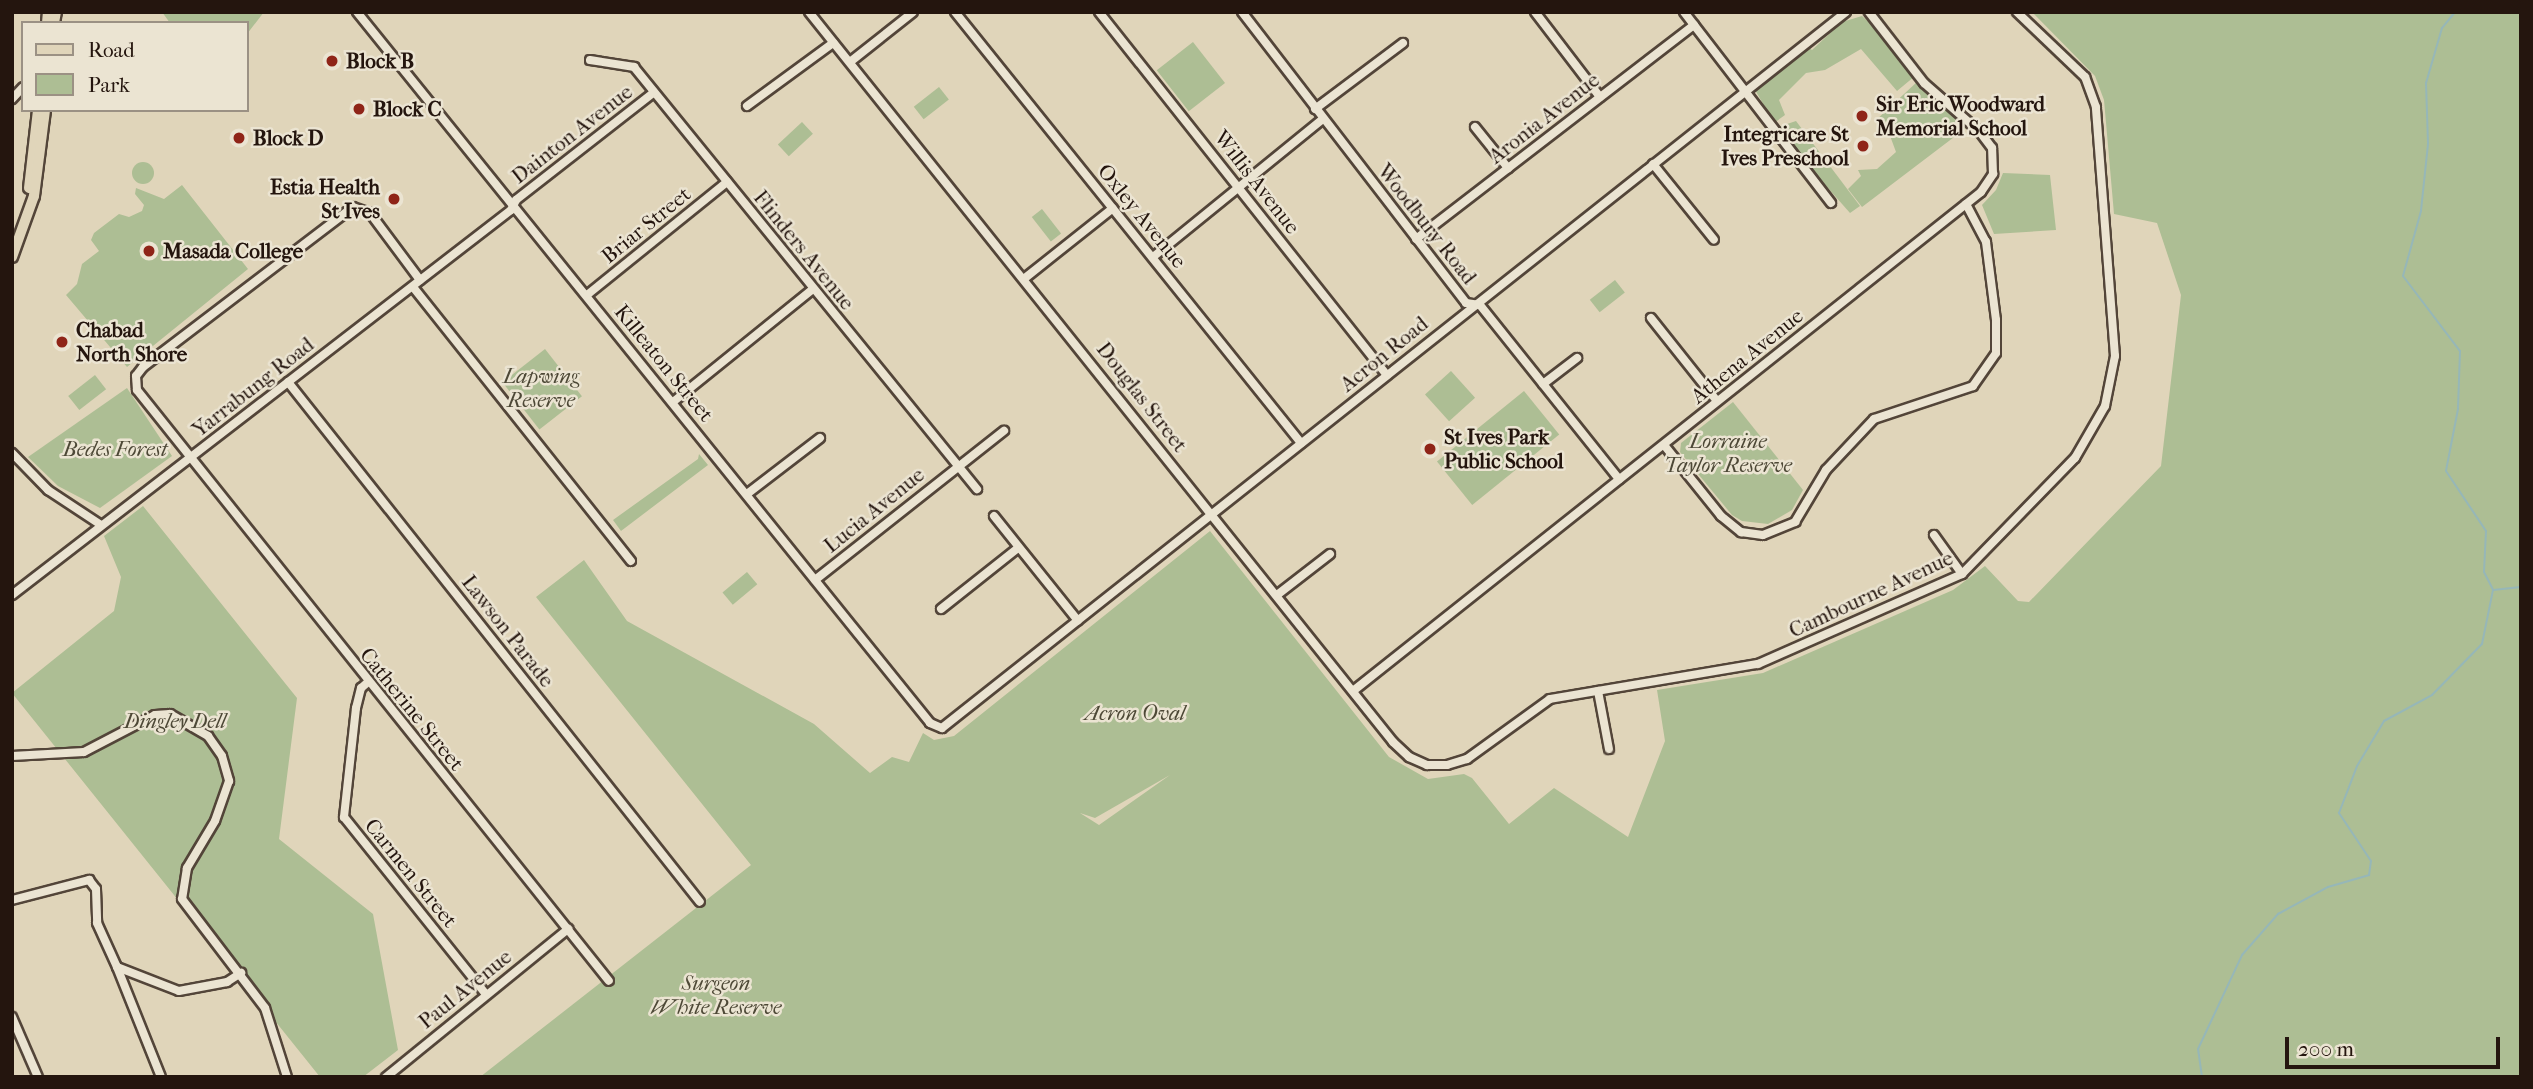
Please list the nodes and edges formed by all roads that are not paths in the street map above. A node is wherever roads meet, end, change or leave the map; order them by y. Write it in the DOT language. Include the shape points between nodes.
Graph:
graph roads {
  1 [pos="357,12"];
  2 [pos="809,12"];
  3 [pos="913,12"];
  4 [pos="955,12"];
  5 [pos="1099,12"];
  6 [pos="1242,12"];
  7 [pos="1535,12"];
  8 [pos="1684,12"];
  9 [pos="1846,12"];
  10 [pos="1869,12"];
  11 [pos="2017,12"];
  12 [pos="1694,25"];
  13 [pos="833,43"];
  14 [pos="1403,43"];
  15 [pos="590,60"];
  16 [pos="850,62"];
  17 [pos="654,92"];
  18 [pos="1745,93"];
  19 [pos="1600,97"];
  20 [pos="747,106"];
  21 [pos="1315,108"];
  22 [pos="37,112"];
  23 [pos="45,112"];
  24 [pos="1323,119"];
  25 [pos="1475,127"];
  26 [pos="1653,164"];
  27 [pos="1508,168"];
  28 [pos="727,182"];
  29 [pos="1239,187"];
  30 [pos="1831,203"];
  31 [pos="1966,204"];
  32 [pos="513,205"];
  33 [pos="1113,208"];
  34 [pos="1416,239"];
  35 [pos="1714,240"];
  36 [pos="12,244"];
  37 [pos="12,257"];
  38 [pos="1153,257"];
  39 [pos="1025,278"];
  40 [pos="420,280"];
  41 [pos="412,286"];
  42 [pos="813,289"];
  43 [pos="587,295"];
  44 [pos="1474,304"];
  45 [pos="1651,317"];
  46 [pos="1577,358"];
  47 [pos="1386,374"];
  48 [pos="288,382"];
  49 [pos="1543,384"];
  50 [pos="1717,401"];
  51 [pos="673,402"];
  52 [pos="1004,431"];
  53 [pos="820,438"];
  54 [pos="1300,443"];
  55 [pos="1664,444"];
  56 [pos="12,453"];
  57 [pos="189,458"];
  58 [pos="956,468"];
  59 [pos="1619,480"];
  60 [pos="977,489"];
  61 [pos="747,494"];
  62 [pos="1212,514"];
  63 [pos="994,516"];
  64 [pos="101,525"];
  65 [pos="1934,535"];
  66 [pos="1018,548"];
  67 [pos="1330,554"];
  68 [pos="631,561"];
  69 [pos="1962,574"];
  70 [pos="815,580"];
  71 [pos="12,595"];
  72 [pos="1277,596"];
  73 [pos="941,609"];
  74 [pos="1078,621"];
  75 [pos="368,682"];
  76 [pos="1353,691"];
  77 [pos="1598,691"];
  78 [pos="946,727"];
  79 [pos="1609,749"];
  80 [pos="12,756"];
  81 [pos="1467,758"];
  82 [pos="12,900"];
  83 [pos="700,902"];
  84 [pos="568,929"];
  85 [pos="117,967"];
  86 [pos="241,973"];
  87 [pos="609,981"];
  88 [pos="486,994"];
  89 [pos="12,1017"];
  90 [pos="38,1077"];
  91 [pos="161,1077"];
  92 [pos="287,1077"];
  93 [pos="386,1077"];
  1 -- 32 [label="street, Killeaton Street"];
  2 -- 13 [label="street, Douglas Street"];
  3 -- 16 [label="street"];
  4 -- 33 [label="street, Oxley Avenue"];
  5 -- 29 [label="street, Willis Avenue"];
  6 -- 21 [label="street, Woodbury Road"];
  7 -- 19 [label="street"];
  8 -- 12 [label="street"];
  9 -- 18 [label="street, Acron Road"];
  10 -- 31 [label="street, Athena Avenue" via="1924,83 1992,148 1993,174"];
  11 -- 69 [label="street, Cambourne Avenue" via="2085,77 2096,107 2115,356 2105,406 2075,458"];
  12 -- 18 [label="street"];
  12 -- 19 [label="street, Aronia Avenue"];
  13 -- 16 [label="street, Douglas Street"];
  13 -- 20 [label="street"];
  14 -- 21 [label="street"];
  15 -- 17 [label="street, Flinders Avenue" via="634,67"];
  16 -- 39 [label="street, Douglas Street"];
  17 -- 28 [label="street, Flinders Avenue"];
  17 -- 32 [label="street, Dainton Avenue"];
  18 -- 26 [label="street, Acron Road"];
  18 -- 30 [label="street"];
  19 -- 27 [label="street, Aronia Avenue"];
  21 -- 24 [label="street, Woodbury Road"];
  22 -- 36 [label="main road" via="29,185"];
  23 -- 37 [label="main road" via="34,196"];
  24 -- 29 [label="street"];
  24 -- 34 [label="street, Woodbury Road"];
  25 -- 27 [label="street"];
  26 -- 35 [label="street"];
  26 -- 44 [label="street, Acron Road"];
  27 -- 34 [label="street, Aronia Avenue"];
  28 -- 42 [label="street, Flinders Avenue"];
  28 -- 43 [label="street, Briar Street"];
  29 -- 38 [label="street"];
  29 -- 47 [label="street, Willis Avenue"];
  31 -- 50 [label="street, Athena Avenue"];
  31 -- 55 [label="street" via="1986,243 1996,320 1996,353 1973,386 1874,419 1826,470 1795,523 1763,536 1741,532 1721,516"];
  32 -- 40 [label="street, Yarrabung Road"];
  32 -- 43 [label="street, Killeaton Street"];
  33 -- 38 [label="street, Oxley Avenue"];
  33 -- 39 [label="street"];
  34 -- 44 [label="street, Woodbury Road" via="1466,303"];
  38 -- 54 [label="street, Oxley Avenue"];
  39 -- 62 [label="street, Douglas Street"];
  40 -- 41 [label="street, Yarrabung Road"];
  40 -- 57 [label="street, Catherine Street" via="362,207 353,207 295,250 139,371 137,390"];
  41 -- 48 [label="street, Yarrabung Road"];
  41 -- 68 [label="street"];
  42 -- 51 [label="street"];
  42 -- 58 [label="street, Flinders Avenue"];
  43 -- 51 [label="street, Killeaton Street"];
  44 -- 47 [label="street, Acron Road"];
  44 -- 49 [label="street, Woodbury Road" via="1480,305"];
  45 -- 50 [label="street"];
  46 -- 49 [label="street"];
  47 -- 54 [label="street, Acron Road"];
  48 -- 57 [label="street, Yarrabung Road"];
  48 -- 83 [label="street, Lawson Parade"];
  49 -- 59 [label="street, Woodbury Road"];
  50 -- 55 [label="street, Athena Avenue"];
  51 -- 61 [label="street, Killeaton Street"];
  52 -- 58 [label="street, Lucia Avenue"];
  53 -- 61 [label="street"];
  54 -- 62 [label="street, Acron Road"];
  55 -- 59 [label="street, Athena Avenue"];
  56 -- 64 [label="street" via="48,490"];
  57 -- 64 [label="street, Yarrabung Road"];
  57 -- 75 [label="street, Catherine Street"];
  58 -- 60 [label="street, Flinders Avenue"];
  58 -- 70 [label="street, Lucia Avenue"];
  59 -- 76 [label="street, Athena Avenue"];
  61 -- 70 [label="street, Killeaton Street"];
  62 -- 72 [label="street, Douglas Street"];
  62 -- 74 [label="street, Acron Road"];
  63 -- 66 [label="street"];
  64 -- 71 [label="street, Yarrabung Road"];
  65 -- 69 [label="street"];
  66 -- 73 [label="street"];
  66 -- 74 [label="street"];
  67 -- 72 [label="street"];
  69 -- 77 [label="street, Cambourne Avenue" via="1758,664"];
  70 -- 78 [label="street, Killeaton Street" via="930,723"];
  72 -- 76 [label="street, Douglas Street"];
  74 -- 78 [label="street, Acron Road"];
  75 -- 84 [label="street, Catherine Street"];
  75 -- 88 [label="street, Carmen Street" via="360,688 356,708 344,817"];
  76 -- 81 [label="street, Douglas Street" via="1409,757 1427,765"];
  77 -- 79 [label="street"];
  77 -- 81 [label="street, Cambourne Avenue" via="1550,699 1532,708"];
  80 -- 86 [label="street" via="84,752 155,715 170,714 208,736 222,756 227,793 181,888 189,910"];
  82 -- 85 [label="street" via="89,880 96,889 97,923"];
  84 -- 87 [label="street, Catherine Street"];
  84 -- 88 [label="street, Paul Avenue"];
  85 -- 86 [label="street" via="179,992 227,982"];
  85 -- 91 [label="street"];
  86 -- 92 [label="street" via="265,1008"];
  88 -- 93 [label="street, Paul Avenue"];
  89 -- 90 [label="street"];
}
